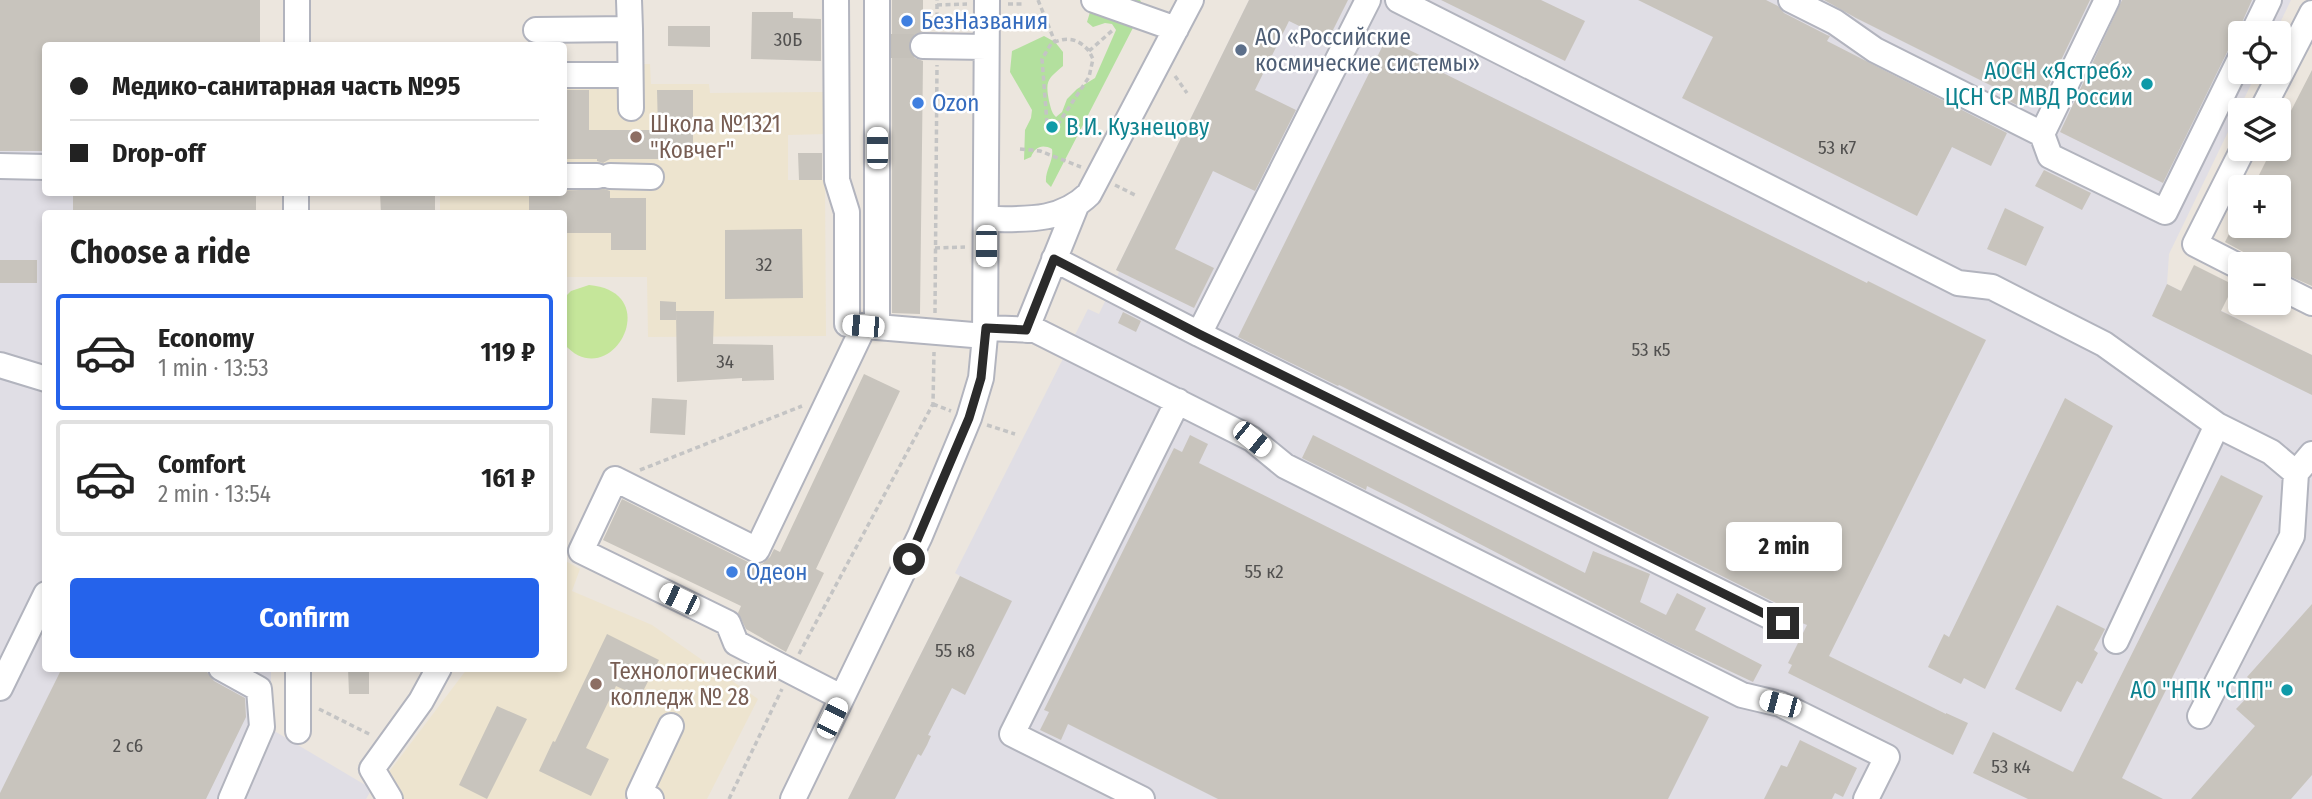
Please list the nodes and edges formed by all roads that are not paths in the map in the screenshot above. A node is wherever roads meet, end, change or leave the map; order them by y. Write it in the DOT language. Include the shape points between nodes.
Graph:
graph roads {
  1 [pos="297,0"];
  2 [pos="629,0"];
  3 [pos="836,0"];
  4 [pos="877,0"];
  5 [pos="1094,0"];
  6 [pos="1191,0"];
  7 [pos="1368,0"];
  8 [pos="1398,0"];
  9 [pos="1791,0"];
  10 [pos="2108,0"];
  11 [pos="2269,0"];
  12 [pos="988,3"];
  13 [pos="2312,13"];
  14 [pos="2259,21"];
  15 [pos="630,29"];
  16 [pos="1176,29"];
  17 [pos="536,30"];
  18 [pos="297,42"];
  19 [pos="930,46"];
  20 [pos="986,47"];
  21 [pos="567,75"];
  22 [pos="631,75"];
  23 [pos="2228,83"];
  24 [pos="2268,98"];
  25 [pos="631,108"];
  26 [pos="2042,134"];
  27 [pos="2237,161"];
  28 [pos="0,166"];
  29 [pos="42,167"];
  30 [pos="567,176"];
  31 [pos="651,177"];
  32 [pos="1076,206"];
  33 [pos="986,219"];
  34 [pos="1054,259"];
  35 [pos="2228,261"];
  36 [pos="2291,292"];
  37 [pos="2312,303"];
  38 [pos="870,326"];
  39 [pos="1026,330"];
  40 [pos="986,332"];
  41 [pos="1199,334"];
  42 [pos="0,365"];
  43 [pos="42,378"];
  44 [pos="1178,401"];
  45 [pos="2217,425"];
  46 [pos="2312,454"];
  47 [pos="2296,473"];
  48 [pos="42,602"];
  49 [pos="1783,623"];
  50 [pos="2116,641"];
  51 [pos="228,672"];
  52 [pos="298,672"];
  53 [pos="437,672"];
  54 [pos="0,688"];
  55 [pos="841,697"];
  56 [pos="2200,716"];
  57 [pos="671,726"];
  58 [pos="298,731"];
  59 [pos="231,799"];
  60 [pos="390,799"];
  61 [pos="651,799"];
  62 [pos="793,799"];
  63 [pos="1142,799"];
  64 [pos="1866,799"];
  1 -- 18 [label="street"];
  2 -- 15 [label="street"];
  3 -- 38 [label="street" via="837,180 847,212 847,324"];
  4 -- 38 [label="street" via="884,46"];
  5 -- 16 [label="street"];
  6 -- 16 [label="street"];
  7 -- 41 [label="street"];
  8 -- 45 [label="street" via="1958,283 1992,287 2104,344"];
  9 -- 26 [label="street" via="1835,22 1875,50"];
  10 -- 26 [label="street"];
  11 -- 14 [label="street"];
  12 -- 20 [label="street"];
  13 -- 24 [label="street"];
  15 -- 17 [label="street"];
  15 -- 22 [label="street"];
  16 -- 32 [label="street" via="1089,194"];
  19 -- 20 [label="street"];
  20 -- 33 [label="street"];
  21 -- 22 [label="street"];
  22 -- 25 [label="street"];
  23 -- 26 [label="street" via="2165,212 2050,156"];
  27 -- 35 [label="street" via="2195,244"];
  28 -- 29 [label="street"];
  30 -- 31 [label="street"];
  32 -- 33 [label="street" via="1049,217"];
  32 -- 34 [label="street"];
  33 -- 40 [label="street"];
  34 -- 39 [label="street"];
  34 -- 41 [label="street"];
  36 -- 37 [label="street"];
  38 -- 40 [label="street"];
  38 -- 55 [label="street" via="757,550 615,480 581,551 728,623 736,643"];
  39 -- 40 [label="street"];
  39 -- 44 [label="street" via="1035,330"];
  40 -- 55 [label="street" via="981,378 969,418 920,536"];
  41 -- 49 [label="street"];
  42 -- 43 [label="street"];
  44 -- 63 [label="street" via="1012,734"];
  44 -- 64 [label="street" via="1252,439 1285,466 1742,695 1780,704 1887,757"];
  45 -- 47 [label="street" via="2271,452"];
  45 -- 50 [label="street"];
  46 -- 47 [label="street"];
  47 -- 56 [label="street" via="2292,536"];
  48 -- 54 [label="street"];
  51 -- 59 [label="street" via="259,689 262,727"];
  52 -- 58 [label="street"];
  53 -- 60 [label="street" via="372,769"];
  55 -- 62 [label="street"];
  57 -- 61 [label="street" via="639,794"];
}
